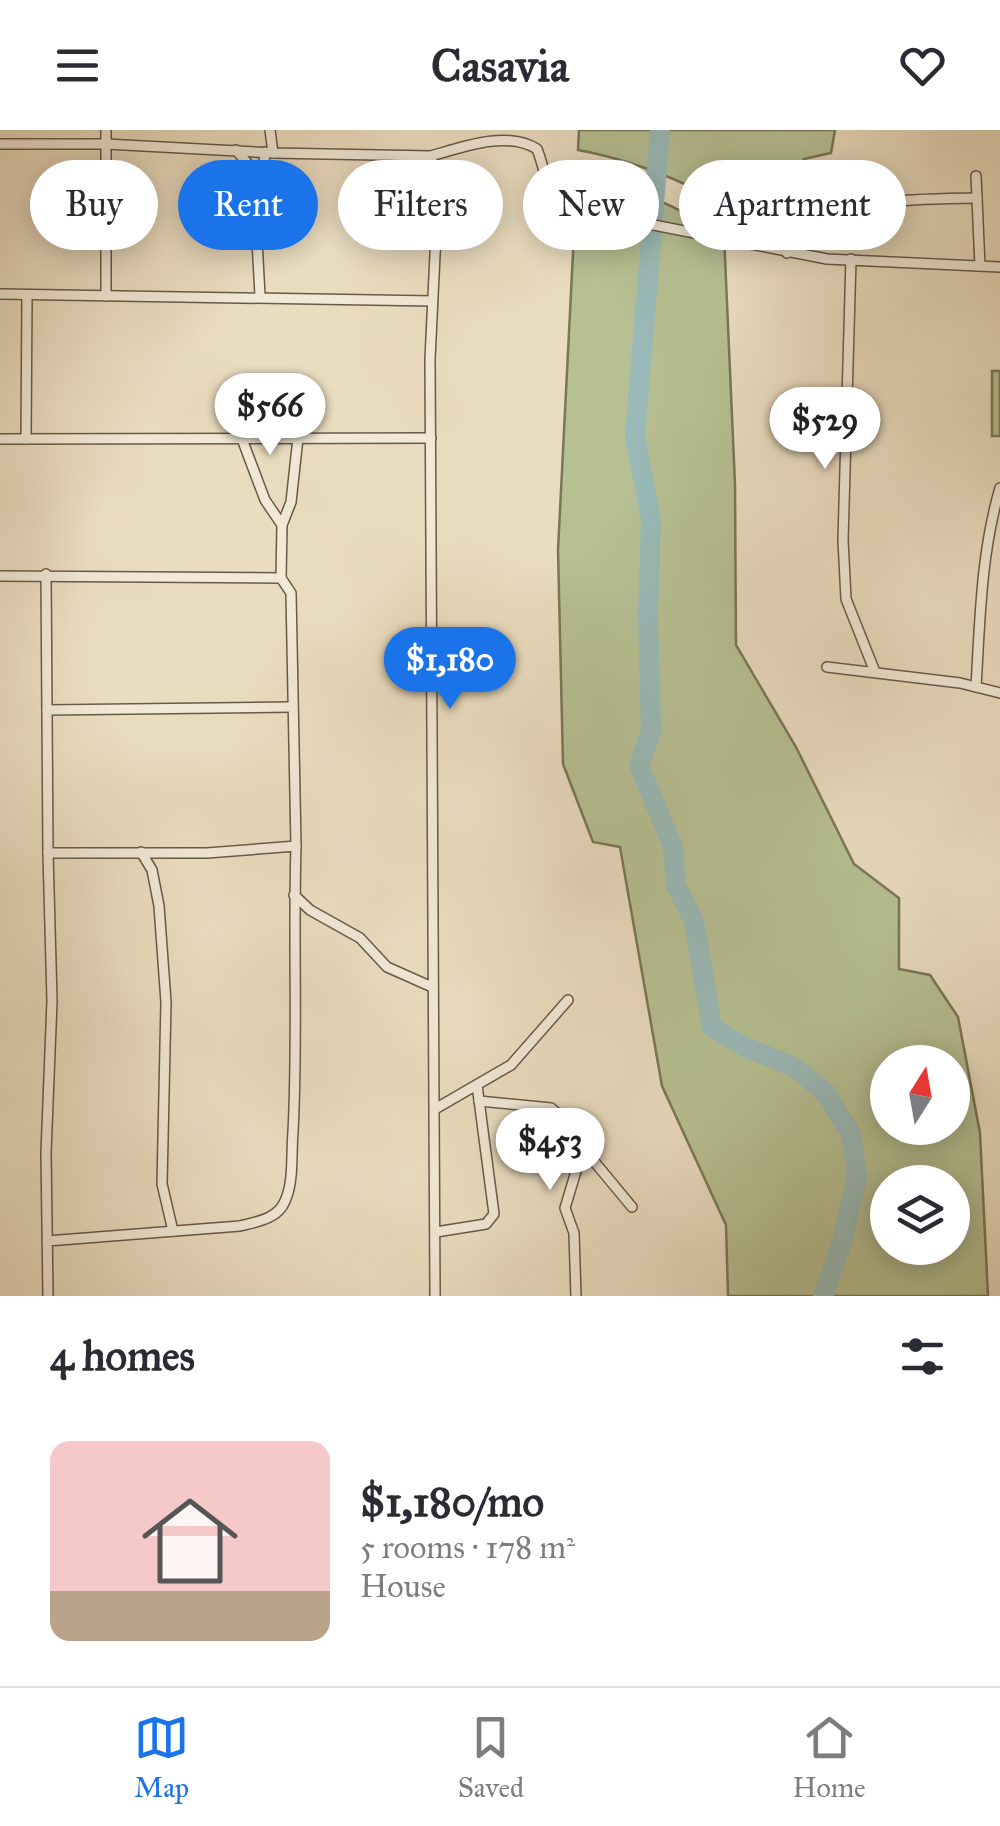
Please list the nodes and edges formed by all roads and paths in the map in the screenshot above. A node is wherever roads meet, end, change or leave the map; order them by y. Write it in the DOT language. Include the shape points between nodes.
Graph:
graph roads {
  1 [pos="106,130"];
  2 [pos="270,130"];
  3 [pos="0,144"];
  4 [pos="106,144"];
  5 [pos="236,150"];
  6 [pos="269,152"];
  7 [pos="431,156"];
  8 [pos="245,160"];
  9 [pos="267,160"];
  10 [pos="976,176"];
  11 [pos="977,198"];
  12 [pos="257,250"];
  13 [pos="787,253"];
  14 [pos="851,259"];
  15 [pos="980,266"];
  16 [pos="1000,267"];
  17 [pos="0,294"];
  18 [pos="27,295"];
  19 [pos="106,296"];
  20 [pos="260,296"];
  21 [pos="432,301"];
  22 [pos="242,438"];
  23 [pos="298,438"];
  24 [pos="432,438"];
  25 [pos="0,439"];
  26 [pos="26,439"];
  27 [pos="1000,488"];
  28 [pos="282,525"];
  29 [pos="46,574"];
  30 [pos="0,576"];
  31 [pos="282,578"];
  32 [pos="827,668"];
  33 [pos="875,672"];
  34 [pos="976,687"];
  35 [pos="1000,693"];
  36 [pos="292,707"];
  37 [pos="47,710"];
  38 [pos="296,846"];
  39 [pos="141,852"];
  40 [pos="48,853"];
  41 [pos="294,895"];
  42 [pos="432,987"];
  43 [pos="568,1000"];
  44 [pos="477,1086"];
  45 [pos="479,1101"];
  46 [pos="434,1108"];
  47 [pos="583,1148"];
  48 [pos="632,1207"];
  49 [pos="173,1232"];
  50 [pos="436,1232"];
  51 [pos="47,1241"];
  52 [pos="48,1296"];
  53 [pos="435,1296"];
  54 [pos="576,1296"];
  1 -- 4 [label="street"];
  2 -- 6 [label="street"];
  3 -- 4 [label="street"];
  4 -- 5 [label="street"];
  4 -- 19 [label="street"];
  5 -- 6 [label="street"];
  5 -- 8 [label="street"];
  6 -- 7 [label="street"];
  6 -- 9 [label="street"];
  7 -- 13 [label="street" via="474,143 532,145 549,191 572,209"];
  7 -- 21 [label="street" via="438,192"];
  10 -- 11 [label="street"];
  11 -- 13 [label="street" via="890,200 822,217 796,234"];
  11 -- 15 [label="street"];
  12 -- 20 [label="street"];
  13 -- 14 [label="street"];
  14 -- 15 [label="street"];
  14 -- 33 [label="street" via="846,599"];
  15 -- 16 [label="street"];
  17 -- 18 [label="street"];
  18 -- 19 [label="street"];
  18 -- 26 [label="street"];
  19 -- 20 [label="street"];
  20 -- 21 [label="street"];
  21 -- 24 [label="street"];
  22 -- 23 [label="street"];
  22 -- 26 [label="street"];
  22 -- 28 [label="street" via="264,500"];
  23 -- 24 [label="street"];
  23 -- 28 [label="street"];
  24 -- 42 [label="street"];
  25 -- 26 [label="street"];
  27 -- 34 [label="street" via="981,590"];
  28 -- 31 [label="street"];
  29 -- 30 [label="street"];
  29 -- 31 [label="street"];
  29 -- 37 [label="street"];
  31 -- 36 [label="street" via="291,593"];
  32 -- 33 [label="street"];
  33 -- 34 [label="street"];
  34 -- 35 [label="street"];
  36 -- 37 [label="street"];
  36 -- 38 [label="street"];
  37 -- 40 [label="street"];
  38 -- 39 [label="street"];
  38 -- 41 [label="street"];
  39 -- 40 [label="street"];
  39 -- 49 [label="street" via="160,906 166,1002 162,1184"];
  40 -- 51 [label="street"];
  41 -- 42 [label="street" via="360,938 387,967"];
  41 -- 49 [label="street" via="298,1035 287,1198 268,1218"];
  42 -- 46 [label="street"];
  43 -- 44 [label="street" via="520,1057"];
  44 -- 45 [label="street"];
  44 -- 46 [label="street"];
  45 -- 47 [label="street" via="551,1108 574,1128"];
  45 -- 50 [label="street" via="494,1214 486,1224"];
  46 -- 50 [label="street"];
  47 -- 48 [label="street"];
  47 -- 54 [label="street" via="565,1208 574,1234"];
  49 -- 51 [label="street"];
  50 -- 53 [label="street"];
  51 -- 52 [label="street"];
}
